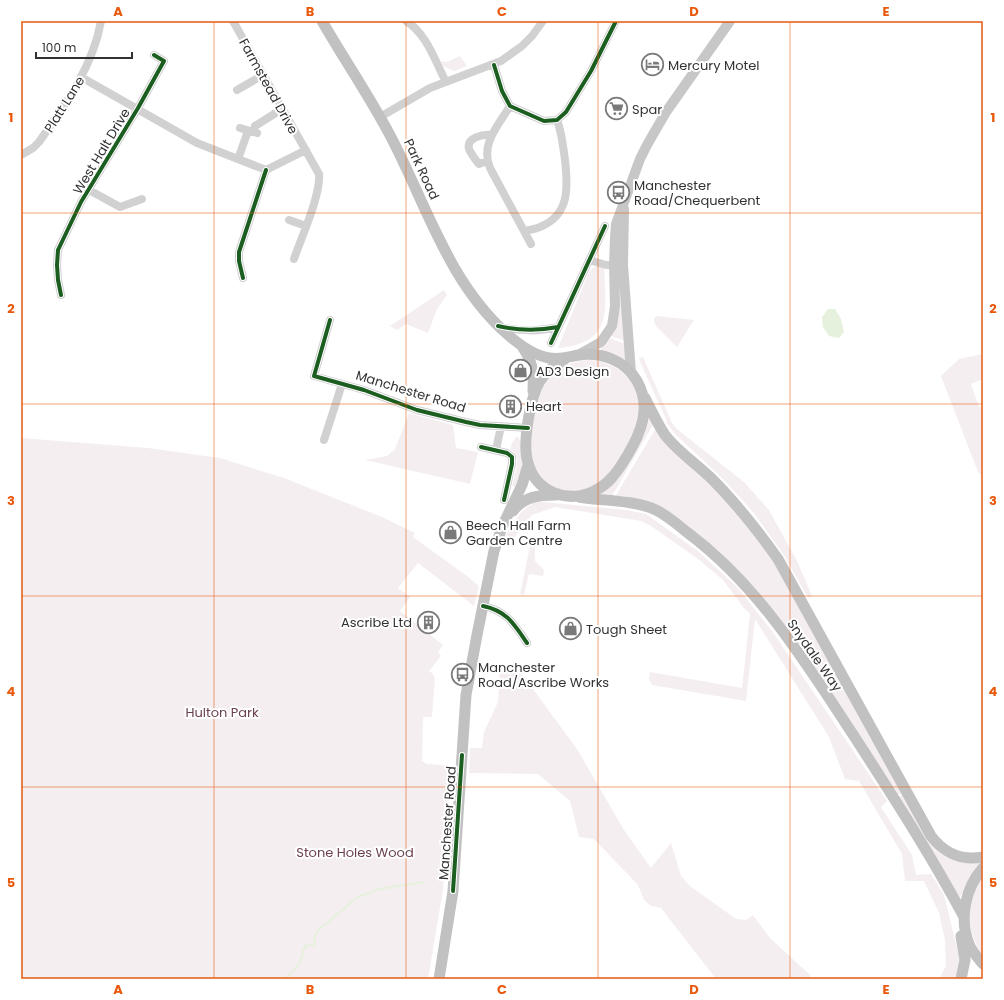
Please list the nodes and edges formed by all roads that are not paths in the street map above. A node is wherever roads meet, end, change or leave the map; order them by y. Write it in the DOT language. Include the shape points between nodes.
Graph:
graph roads {
  1 [pos="101,21"];
  2 [pos="233,21"];
  3 [pos="322,21"];
  4 [pos="406,21"];
  5 [pos="543,21"];
  6 [pos="616,21"];
  7 [pos="730,21"];
  8 [pos="154,55"];
  9 [pos="494,65"];
  10 [pos="263,75"];
  11 [pos="81,77"];
  12 [pos="446,82"];
  13 [pos="239,86"];
  14 [pos="510,106"];
  15 [pos="138,108"];
  16 [pos="282,109"];
  17 [pos="380,117"];
  18 [pos="557,120"];
  19 [pos="492,135"];
  20 [pos="306,150"];
  21 [pos="21,155"];
  22 [pos="238,159"];
  23 [pos="487,161"];
  24 [pos="266,170"];
  25 [pos="89,190"];
  26 [pos="142,199"];
  27 [pos="289,220"];
  28 [pos="306,226"];
  29 [pos="605,226"];
  30 [pos="524,231"];
  31 [pos="531,244"];
  32 [pos="294,259"];
  33 [pos="589,260"];
  34 [pos="619,265"];
  35 [pos="243,278"];
  36 [pos="62,295"];
  37 [pos="330,320"];
  38 [pos="498,326"];
  39 [pos="558,327"];
  40 [pos="551,343"];
  41 [pos="522,346"];
  42 [pos="577,356"];
  43 [pos="565,359"];
  44 [pos="631,373"];
  45 [pos="342,384"];
  46 [pos="642,394"];
  47 [pos="532,404"];
  48 [pos="501,426"];
  49 [pos="528,428"];
  50 [pos="324,440"];
  51 [pos="481,447"];
  52 [pos="496,450"];
  53 [pos="528,465"];
  54 [pos="559,495"];
  55 [pos="572,496"];
  56 [pos="504,500"];
  57 [pos="507,518"];
  58 [pos="483,606"];
  59 [pos="528,643"];
  60 [pos="983,857"];
  61 [pos="983,868"];
  62 [pos="948,887"];
  63 [pos="964,917"];
  64 [pos="969,943"];
  65 [pos="983,964"];
  66 [pos="439,979"];
  67 [pos="962,979"];
  1 -- 11 [label="street, Platt Lane" via="93,52"];
  2 -- 10 [label="street, Farmstead Drive"];
  3 -- 17 [label="highway, Park Road"];
  4 -- 12 [label="street" via="424,38"];
  5 -- 9 [label="street" via="522,46"];
  6 -- 18 [label="street" via="566,112"];
  7 -- 34 [label="main road" via="666,112 647,144 624,205"];
  8 -- 15 [label="street, West Halt Drive" via="164,60"];
  9 -- 12 [label="street"];
  9 -- 14 [label="street"];
  10 -- 13 [label="street"];
  10 -- 16 [label="street, Farmstead Drive"];
  11 -- 15 [label="street"];
  11 -- 21 [label="street, Platt Lane" via="39,142"];
  12 -- 17 [label="street"];
  14 -- 18 [label="street" via="544,121"];
  14 -- 19 [label="street"];
  15 -- 22 [label="street" via="197,143"];
  15 -- 25 [label="street, West Halt Drive"];
  16 -- 20 [label="street, Farmstead Drive"];
  16 -- 22 [label="street" via="250,129"];
  17 -- 38 [label="highway, Park Road" via="460,279"];
  18 -- 30 [label="street" via="567,179 564,202 552,219 540,227"];
  19 -- 23 [label="street" via="486,152"];
  19 -- 23 [label="street" via="481,135 469,145 479,164"];
  20 -- 24 [label="street"];
  20 -- 28 [label="street, Farmstead Drive" via="320,180"];
  22 -- 24 [label="street"];
  23 -- 30 [label="street"];
  24 -- 35 [label="street" via="239,252"];
  25 -- 26 [label="street" via="120,207"];
  25 -- 36 [label="street, West Halt Drive" via="58,250 58,280"];
  27 -- 28 [label="street"];
  28 -- 32 [label="street, Farmstead Drive"];
  29 -- 33 [label="street"];
  30 -- 31 [label="street"];
  33 -- 34 [label="street" via="600,264"];
  33 -- 39 [label="street"];
  34 -- 42 [label="main road" via="612,326 601,342"];
  34 -- 44 [label="main road"];
  37 -- 45 [label="street, Manchester Road" via="314,376"];
  38 -- 39 [label="street" via="535,331"];
  38 -- 41 [label="highway, Park Road"];
  39 -- 40 [label="street"];
  41 -- 43 [label="highway, Park Road" via="543,356"];
  41 -- 47 [label="highway, Park Road" via="534,373"];
  42 -- 43 [label="highway"];
  42 -- 44 [label="highway" via="590,354 612,359"];
  43 -- 47 [label="highway" via="552,367 543,377"];
  44 -- 46 [label="highway"];
  45 -- 48 [label="street, Manchester Road" via="417,410 480,425"];
  45 -- 50 [label="street"];
  46 -- 55 [label="highway" via="644,418 641,429 619,470 603,486 588,493"];
  46 -- 60 [label="highway, Snydale Way" via="670,441 728,496 754,525 778,560 937,844 951,854 963,858"];
  47 -- 49 [label="highway"];
  48 -- 49 [label="street, Manchester Road"];
  48 -- 52 [label="street"];
  49 -- 53 [label="highway"];
  51 -- 52 [label="street"];
  52 -- 56 [label="street" via="510,454 512,460"];
  53 -- 54 [label="highway" via="540,484"];
  53 -- 57 [label="highway, Manchester Road"];
  54 -- 55 [label="highway"];
  54 -- 57 [label="highway, Manchester Road" via="540,495 526,499"];
  55 -- 62 [label="highway, Snydale Way" via="639,505 656,510 704,545 744,583 780,628 837,710"];
  57 -- 58 [label="highway, Manchester Road" via="494,551"];
  58 -- 59 [label="street" via="501,612 512,621"];
  58 -- 66 [label="highway, Manchester Road" via="466,695 454,877"];
  61 -- 63 [label="highway" via="970,887"];
  62 -- 63 [label="highway, Snydale Way"];
  62 -- 67 [label="highway" via="964,953"];
  63 -- 64 [label="highway"];
  64 -- 65 [label="highway"];
  64 -- 67 [label="highway" via="968,967"];
}
